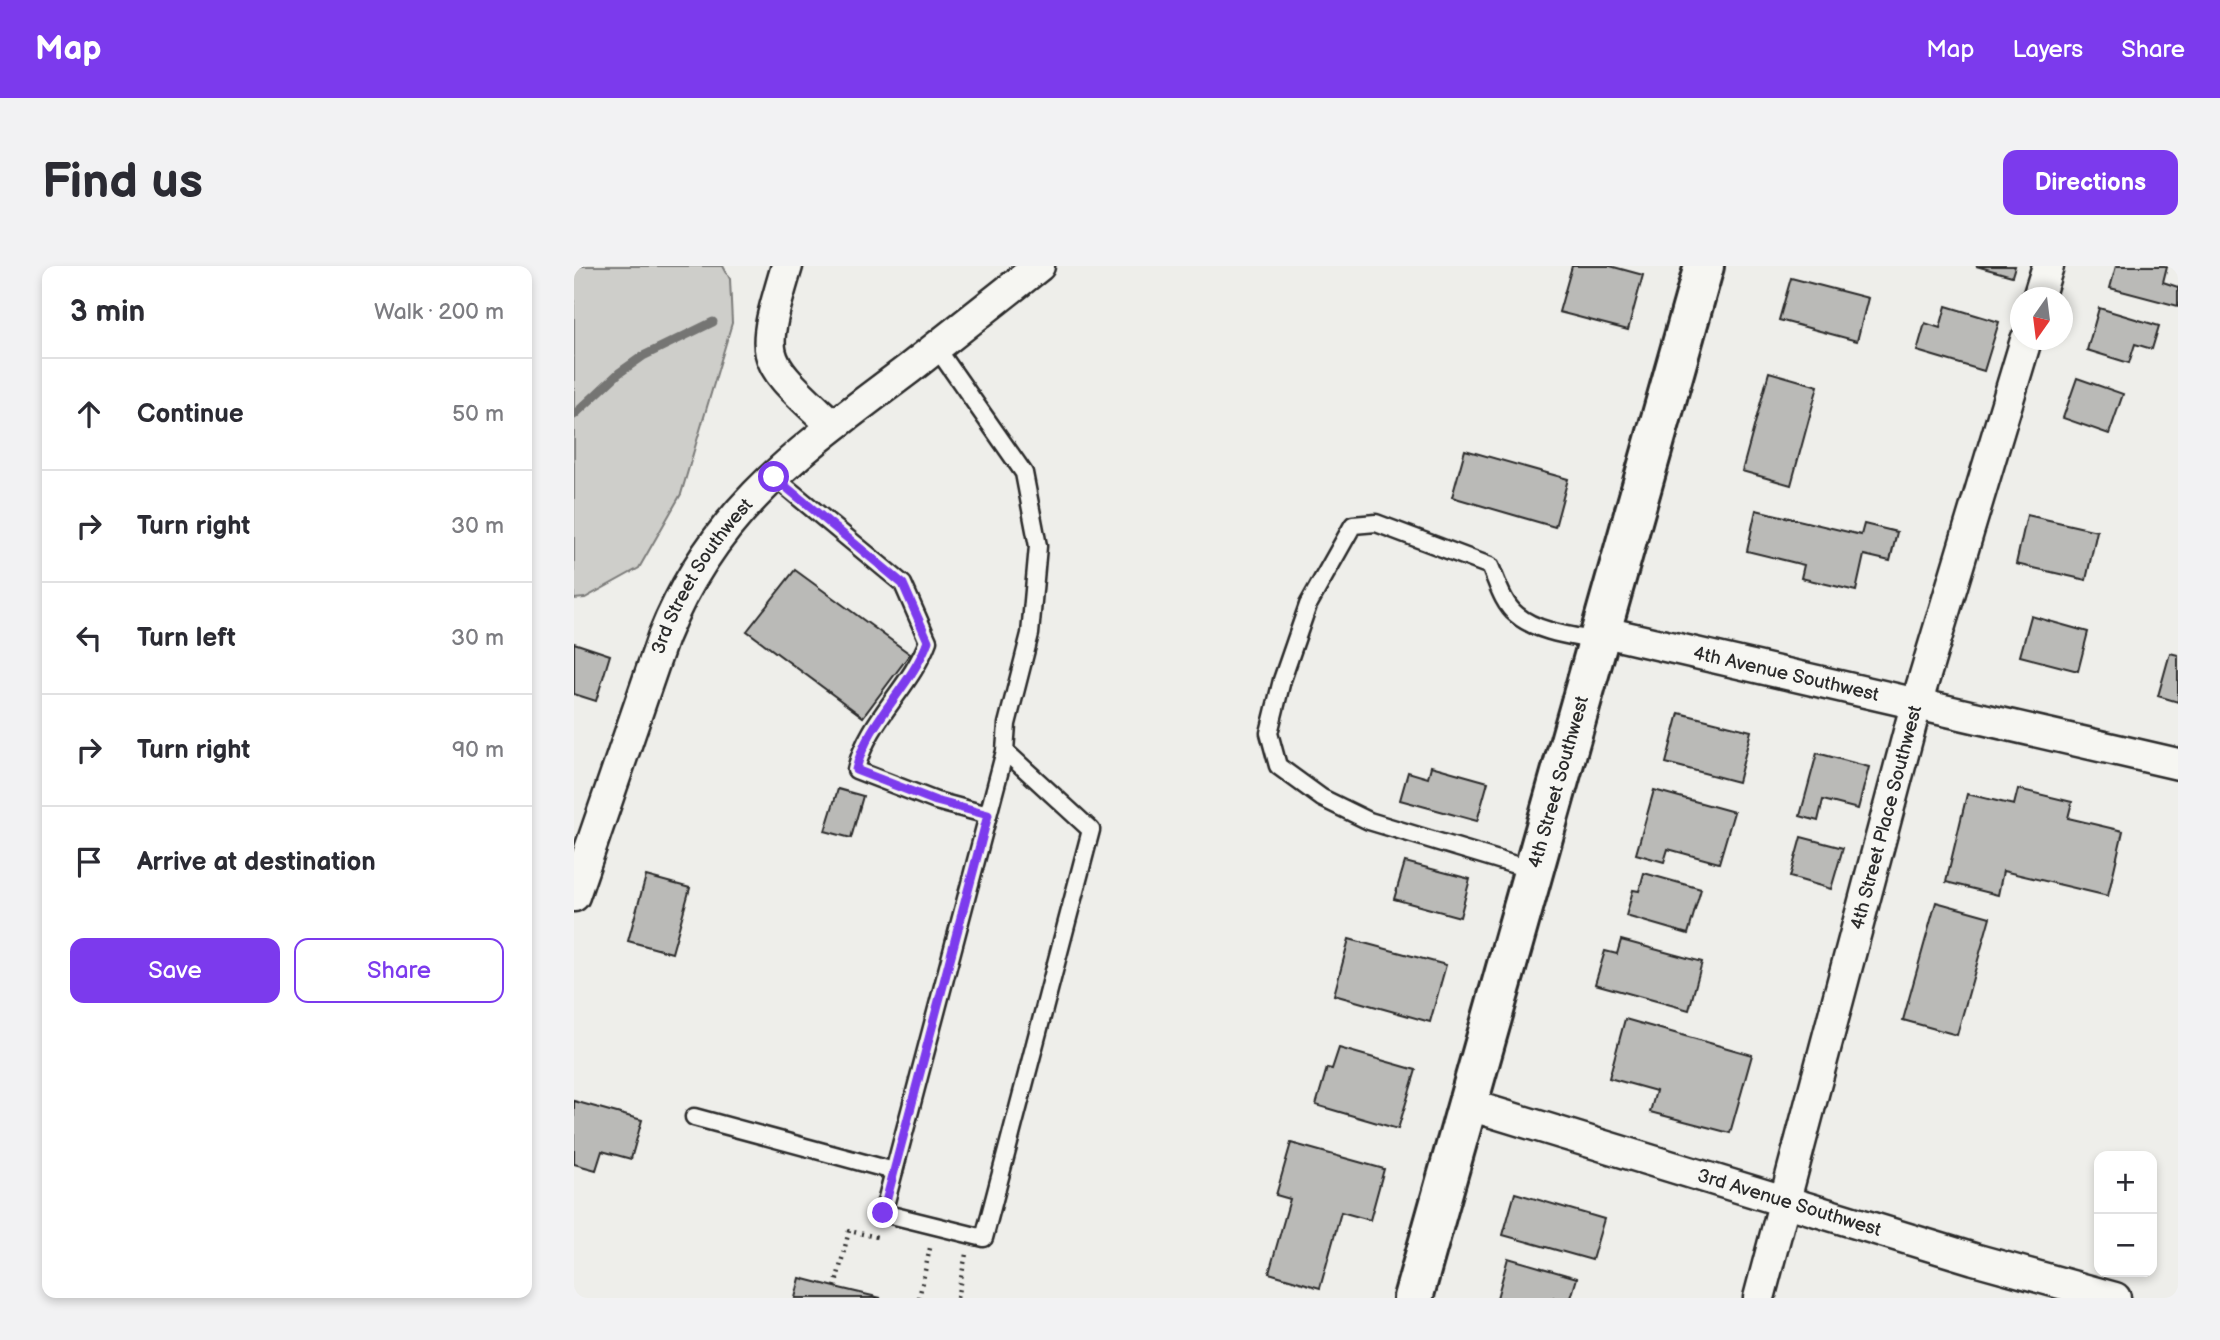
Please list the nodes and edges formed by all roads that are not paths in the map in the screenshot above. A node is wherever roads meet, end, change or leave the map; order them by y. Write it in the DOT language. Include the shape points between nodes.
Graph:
graph roads {
  1 [pos="787,266"];
  2 [pos="1039,266"];
  3 [pos="1704,266"];
  4 [pos="2048,266"];
  5 [pos="2041,287"];
  6 [pos="936,347"];
  7 [pos="2022,350"];
  8 [pos="832,425"];
  9 [pos="774,477"];
  10 [pos="1598,636"];
  11 [pos="1916,705"];
  12 [pos="1005,751"];
  13 [pos="2178,764"];
  14 [pos="988,815"];
  15 [pos="1532,870"];
  16 [pos="574,896"];
  17 [pos="1466,1104"];
  18 [pos="694,1116"];
  19 [pos="894,1171"];
  20 [pos="1786,1201"];
  21 [pos="1413,1298"];
  22 [pos="1759,1298"];
  23 [pos="2115,1298"];
  1 -- 8 [label="street" via="770,327 769,356 778,374"];
  2 -- 6 [label="street, 3rd Street Southwest"];
  3 -- 10 [label="main road, 4th Street Southwest"];
  4 -- 5 [label="street"];
  6 -- 8 [label="street, 3rd Street Southwest"];
  6 -- 12 [label="lane" via="1024,473 1038,546 1030,634 1007,724"];
  7 -- 11 [label="street, 4th Street Place Southwest"];
  8 -- 9 [label="street, 3rd Street Southwest"];
  9 -- 14 [label="lane" via="903,584 928,641 921,660 872,730 856,770 936,801"];
  9 -- 16 [label="street, 3rd Street Southwest" via="734,515 676,604"];
  10 -- 11 [label="street, 4th Avenue Southwest"];
  10 -- 15 [label="main road, 4th Street Southwest"];
  10 -- 15 [label="lane" via="1549,630 1517,615 1490,566 1376,523 1353,525 1308,605 1282,680 1269,733 1278,766 1322,798 1369,821"];
  11 -- 13 [label="street, 4th Avenue Southwest"];
  11 -- 20 [label="street, 4th Street Place Southwest"];
  12 -- 14 [label="lane"];
  12 -- 19 [label="lane" via="1091,830 984,1238 883,1213"];
  14 -- 19 [label="lane"];
  15 -- 17 [label="main road, 4th Street Southwest"];
  17 -- 20 [label="street, 3rd Avenue Southwest"];
  17 -- 21 [label="main road, 4th Street Southwest"];
  18 -- 19 [label="lane"];
  20 -- 22 [label="street, 4th Street Place Southwest"];
  20 -- 23 [label="street, 3rd Avenue Southwest"];
}
